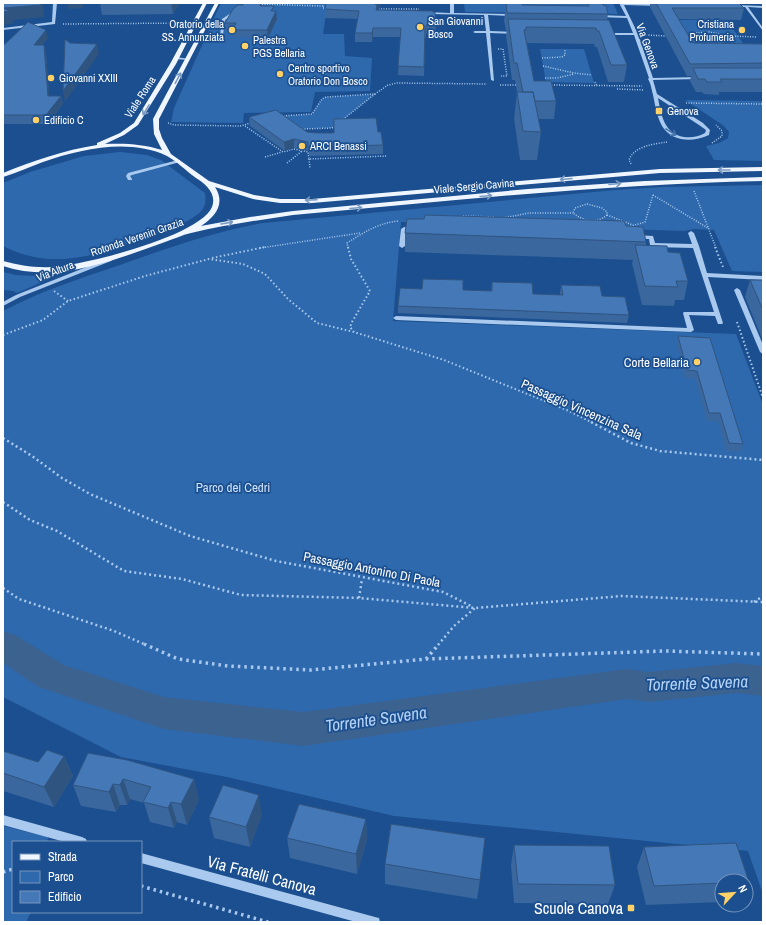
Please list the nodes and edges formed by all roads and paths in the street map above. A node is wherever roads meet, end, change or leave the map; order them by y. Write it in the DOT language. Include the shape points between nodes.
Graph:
graph roads {
  1 [pos="55,3"];
  2 [pos="205,3"];
  3 [pos="216,3"];
  4 [pos="248,3"];
  5 [pos="254,3"];
  6 [pos="452,3"];
  7 [pos="323,4"];
  8 [pos="621,4"];
  9 [pos="660,5"];
  10 [pos="730,6"];
  11 [pos="746,6"];
  12 [pos="763,7"];
  13 [pos="330,8"];
  14 [pos="372,9"];
  15 [pos="378,9"];
  16 [pos="425,11"];
  17 [pos="377,12"];
  18 [pos="452,13"];
  19 [pos="486,15"];
  20 [pos="517,15"];
  21 [pos="595,16"];
  22 [pos="627,17"];
  23 [pos="54,23"];
  24 [pos="187,23"];
  25 [pos="3,29"];
  26 [pos="763,30"];
  27 [pos="475,32"];
  28 [pos="488,33"];
  29 [pos="517,33"];
  30 [pos="604,34"];
  31 [pos="636,34"];
  32 [pos="221,35"];
  33 [pos="671,36"];
  34 [pos="730,36"];
  35 [pos="686,37"];
  36 [pos="693,37"];
  37 [pos="763,37"];
  38 [pos="496,48"];
  39 [pos="565,49"];
  40 [pos="176,58"];
  41 [pos="542,58"];
  42 [pos="188,59"];
  43 [pos="544,66"];
  44 [pos="575,74"];
  45 [pos="592,75"];
  46 [pos="545,78"];
  47 [pos="702,78"];
  48 [pos="499,79"];
  49 [pos="650,79"];
  50 [pos="493,80"];
  51 [pos="595,82"];
  52 [pos="492,84"];
  53 [pos="500,84"];
  54 [pos="522,85"];
  55 [pos="545,85"];
  56 [pos="597,86"];
  57 [pos="617,89"];
  58 [pos="646,89"];
  59 [pos="643,90"];
  60 [pos="375,94"];
  61 [pos="656,95"];
  62 [pos="684,103"];
  63 [pos="763,104"];
  64 [pos="285,120"];
  65 [pos="257,122"];
  66 [pos="168,123"];
  67 [pos="245,125"];
  68 [pos="297,129"];
  69 [pos="672,142"];
  70 [pos="92,148"];
  71 [pos="303,150"];
  72 [pos="283,152"];
  73 [pos="169,154"];
  74 [pos="388,156"];
  75 [pos="265,157"];
  76 [pos="309,159"];
  77 [pos="178,161"];
  78 [pos="287,163"];
  79 [pos="631,167"];
  80 [pos="310,168"];
  81 [pos="763,169"];
  82 [pos="3,175"];
  83 [pos="130,179"];
  84 [pos="763,179"];
  85 [pos="208,183"];
  86 [pos="648,190"];
  87 [pos="694,191"];
  88 [pos="653,196"];
  89 [pos="573,213"];
  90 [pos="607,215"];
  91 [pos="457,217"];
  92 [pos="495,217"];
  93 [pos="517,219"];
  94 [pos="402,221"];
  95 [pos="634,225"];
  96 [pos="624,229"];
  97 [pos="420,230"];
  98 [pos="189,231"];
  99 [pos="362,233"];
  100 [pos="692,233"];
  101 [pos="627,237"];
  102 [pos="402,246"];
  103 [pos="696,246"];
  104 [pos="115,258"];
  105 [pos="209,259"];
  106 [pos="3,262"];
  107 [pos="705,275"];
  108 [pos="763,278"];
  109 [pos="50,288"];
  110 [pos="737,290"];
  111 [pos="68,301"];
  112 [pos="3,304"];
  113 [pos="717,314"];
  114 [pos="396,318"];
  115 [pos="720,323"];
  116 [pos="354,332"];
  117 [pos="3,335"];
  118 [pos="763,352"];
  119 [pos="3,438"];
  120 [pos="763,460"];
  121 [pos="3,502"];
  122 [pos="362,578"];
  123 [pos="3,588"];
  124 [pos="763,596"];
  125 [pos="359,598"];
  126 [pos="753,602"];
  127 [pos="763,602"];
  128 [pos="475,608"];
  129 [pos="763,654"];
  130 [pos="426,659"];
  131 [pos="3,820"];
  132 [pos="78,841"];
  133 [pos="142,858"];
  134 [pos="142,886"];
  135 [pos="268,922"];
  136 [pos="375,922"];
  1 -- 23 [label="street"];
  2 -- 40 [label="main road, Viale Roma"];
  3 -- 42 [label="main road, Viale Roma"];
  4 -- 32 [label="street" via="223,20"];
  5 -- 7 [label="path"];
  6 -- 18 [label="street"];
  7 -- 13 [label="path" via="322,8"];
  8 -- 9 [label="street"];
  8 -- 22 [label="street, Via Genova"];
  10 -- 11 [label="street"];
  11 -- 12 [label="street"];
  11 -- 26 [label="street"];
  14 -- 15 [label="path"];
  15 -- 16 [label="path"];
  15 -- 17 [label="path"];
  16 -- 18 [label="street"];
  18 -- 19 [label="street"];
  19 -- 20 [label="street"];
  19 -- 28 [label="street"];
  21 -- 22 [label="street"];
  22 -- 31 [label="street, Via Genova"];
  23 -- 24 [label="path"];
  23 -- 25 [label="street"];
  27 -- 28 [label="street"];
  28 -- 29 [label="street"];
  28 -- 50 [label="street"];
  30 -- 31 [label="street"];
  31 -- 33 [label="path"];
  31 -- 49 [label="street, Via Genova"];
  34 -- 36 [label="path" via="706,32 696,33"];
  34 -- 36 [label="path" via="728,41 716,43"];
  34 -- 37 [label="path"];
  35 -- 36 [label="path"];
  38 -- 48 [label="path" via="503,49 507,76 499,76"];
  39 -- 41 [label="path" via="565,55 562,57"];
  40 -- 42 [label="street"];
  40 -- 70 [label="main road, Viale Roma, one-way" via="136,124 122,134"];
  73 -- 42 [label="main road, Viale Roma, one-way" via="156,136 154,127"];
  43 -- 44 [label="path"];
  44 -- 45 [label="path"];
  44 -- 46 [label="path"];
  47 -- 49 [label="street"];
  49 -- 61 [label="street, Via Genova"];
  51 -- 56 [label="path"];
  52 -- 60 [label="path" via="397,83 388,85"];
  53 -- 54 [label="path"];
  55 -- 56 [label="path"];
  56 -- 58 [label="path" via="643,86"];
  57 -- 59 [label="path"];
  60 -- 64 [label="path" via="326,97 312,114 280,116"];
  60 -- 68 [label="path" via="332,128"];
  61 -- 61 [label="street, Via Genova, one-way" via="664,126 670,132 688,138 700,138 707,134 708,130 701,124"];
  62 -- 63 [label="path"];
  65 -- 67 [label="path"];
  66 -- 67 [label="path"];
  67 -- 72 [label="path"];
  69 -- 79 [label="path" via="648,145 639,149 631,154"];
  70 -- 73 [label="main road, Rotonda Verenin Grazia" via="134,146"];
  70 -- 82 [label="main road, Rotonda Verenin Grazia" via="42,161"];
  71 -- 72 [label="path"];
  71 -- 76 [label="path" via="308,152"];
  71 -- 78 [label="path"];
  72 -- 75 [label="path"];
  73 -- 77 [label="main road, Rotonda Verenin Grazia"];
  74 -- 76 [label="path"];
  76 -- 80 [label="path"];
  77 -- 83 [label="street" via="130,174"];
  77 -- 85 [label="main road, Rotonda Verenin Grazia"];
  81 -- 85 [label="main road, Viale Sergio Cavina, one-way" via="652,172 312,201 252,197"];
  98 -- 84 [label="main road, Viale Sergio Cavina, one-way" via="293,213 611,184"];
  85 -- 98 [label="main road, Rotonda Verenin Grazia" via="217,198 215,207 202,223"];
  86 -- 88 [label="path"];
  87 -- 88 [label="path" via="710,230"];
  88 -- 95 [label="path" via="645,222"];
  89 -- 90 [label="path" via="579,218 590,220 601,219"];
  89 -- 90 [label="path" via="578,206 587,204 602,208"];
  89 -- 93 [label="path" via="533,212 503,218"];
  90 -- 95 [label="path"];
  91 -- 92 [label="path"];
  94 -- 99 [label="path" via="386,222"];
  95 -- 96 [label="path"];
  97 -- 102 [label="street" via="404,229"];
  98 -- 104 [label="main road, Rotonda Verenin Grazia"];
  99 -- 105 [label="path" via="276,245"];
  99 -- 116 [label="path" via="347,243 351,259 370,291 365,303 351,322 350,327"];
  100 -- 103 [label="street"];
  101 -- 103 [label="street" via="651,237 653,245"];
  103 -- 107 [label="street"];
  104 -- 106 [label="main road, Rotonda Verenin Grazia" via="64,269 28,268"];
  104 -- 112 [label="street, Via Altura"];
  105 -- 111 [label="path"];
  105 -- 116 [label="path, Passaggio Vincenzina Sala" via="243,264 265,274 288,299 316,323"];
  107 -- 108 [label="street"];
  107 -- 113 [label="street"];
  109 -- 111 [label="path"];
  110 -- 118 [label="street"];
  111 -- 117 [label="path" via="43,320"];
  113 -- 114 [label="street" via="686,313 691,330"];
  113 -- 115 [label="street"];
  116 -- 120 [label="path, Passaggio Vincenzina Sala" via="444,360 569,411 606,431 646,448"];
  119 -- 122 [label="path, Passaggio Antonino Di Paola" via="90,494 190,536 276,561"];
  121 -- 125 [label="path" via="30,520 56,531 124,571 182,579 241,595"];
  122 -- 125 [label="path"];
  122 -- 128 [label="path, Passaggio Antonino Di Paola" via="443,592"];
  123 -- 130 [label="path" via="19,599 114,631 178,659 228,666 311,670"];
  124 -- 126 [label="path"];
  125 -- 128 [label="path"];
  126 -- 127 [label="path"];
  126 -- 128 [label="path" via="622,596"];
  128 -- 130 [label="path" via="459,621"];
  129 -- 130 [label="path" via="652,652"];
  131 -- 132 [label="street"];
  133 -- 136 [label="street, Via Fratelli Canova"];
  134 -- 135 [label="path"];
}
